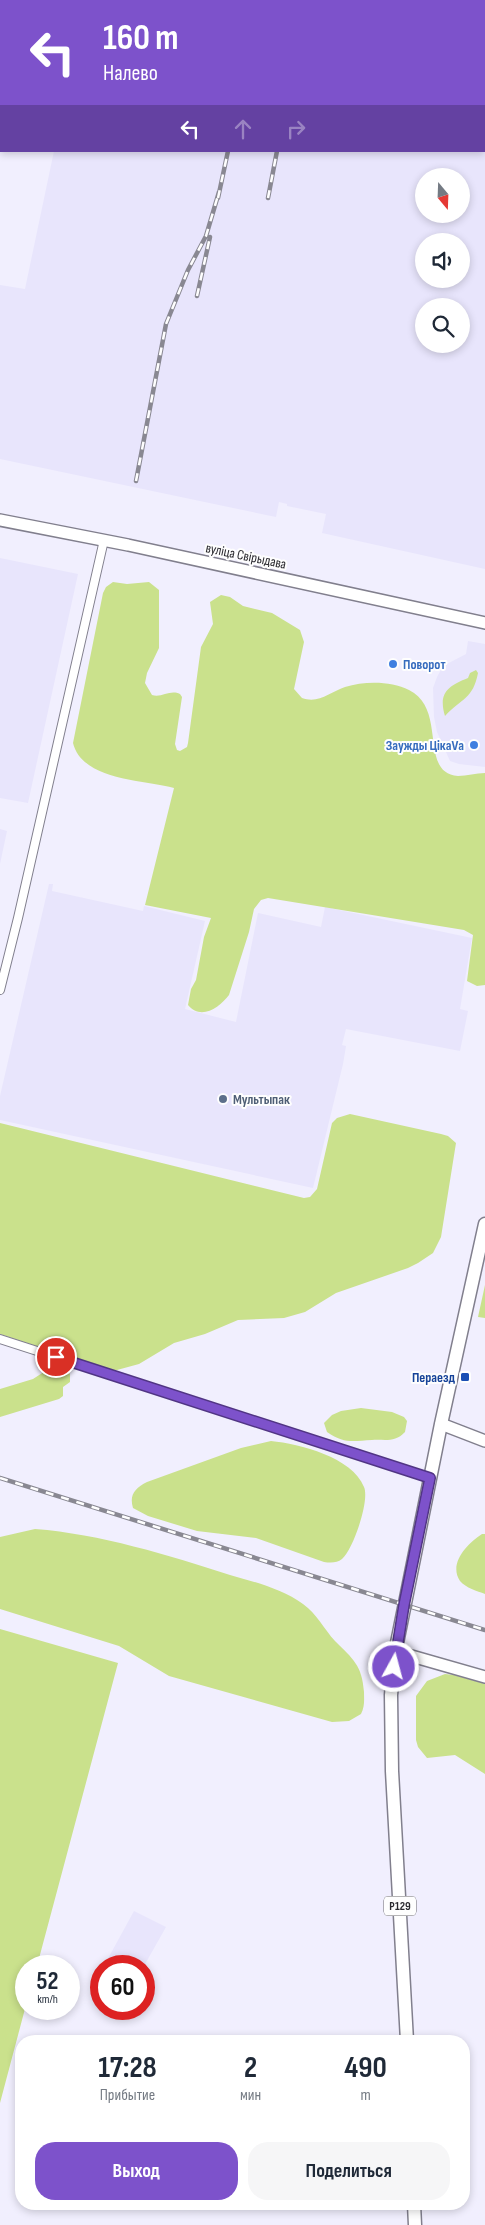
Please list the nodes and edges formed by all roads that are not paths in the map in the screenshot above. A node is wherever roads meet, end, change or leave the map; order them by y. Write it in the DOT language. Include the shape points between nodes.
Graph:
graph roads {
  1 [pos="0,520"];
  2 [pos="104,540"];
  3 [pos="485,623"];
  4 [pos="0,990"];
  5 [pos="485,1224"];
  6 [pos="0,1338"];
  7 [pos="441,1424"];
  8 [pos="485,1441"];
  9 [pos="430,1478"];
  10 [pos="395,1653"];
  11 [pos="485,1677"];
  12 [pos="407,2035"];
  13 [pos="414,2210"];
  14 [pos="415,2225"];
  1 -- 2 [label="main road, вуліца Свірыдава"];
  2 -- 3 [label="main road, вуліца Свірыдава"];
  2 -- 4 [label="street"];
  5 -- 7 [label="main road, Р129"];
  6 -- 9 [label="street"];
  7 -- 8 [label="main road"];
  7 -- 9 [label="main road, Р129"];
  9 -- 10 [label="main road, Р129"];
  10 -- 11 [label="main road"];
  10 -- 12 [label="main road, Р129" via="392,1771"];
  13 -- 14 [label="main road"];
}
